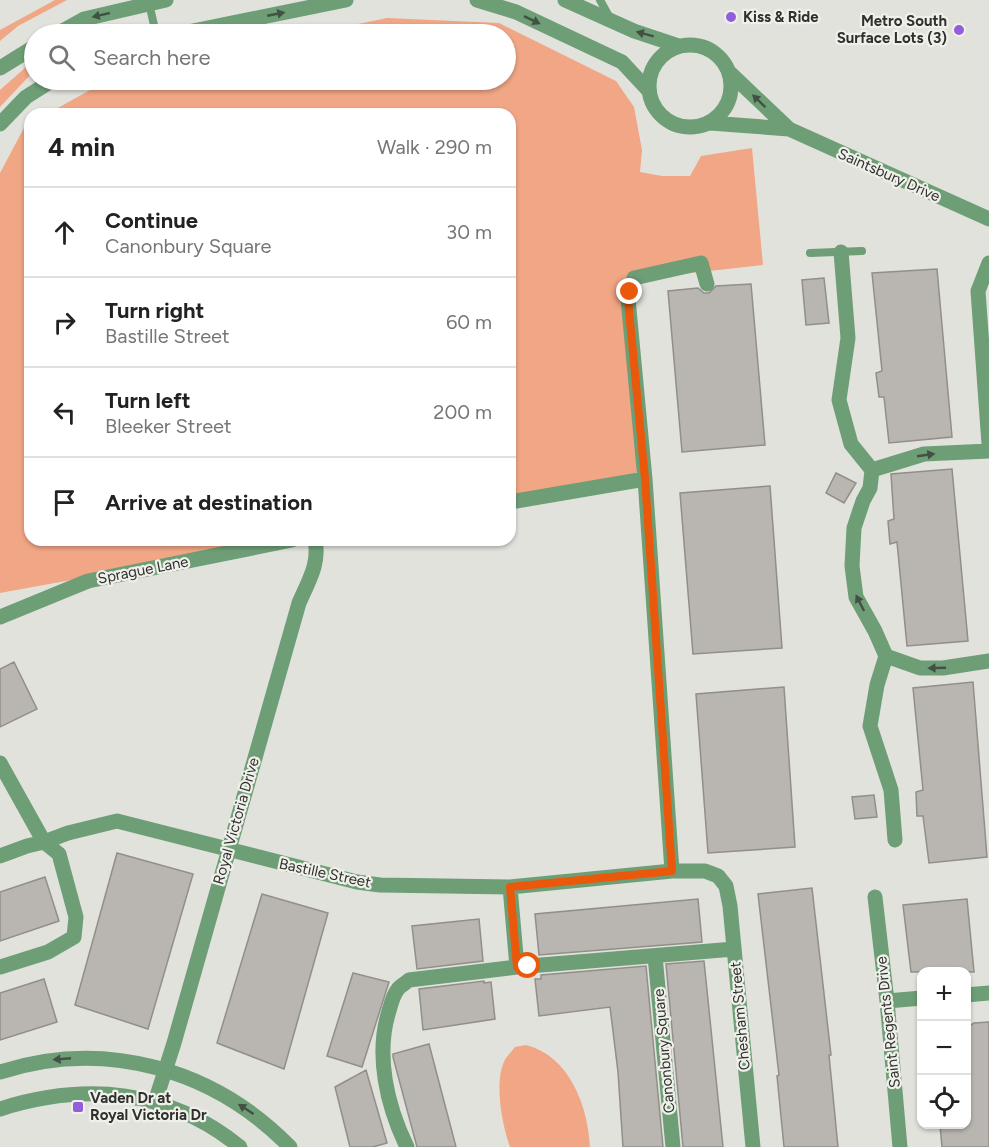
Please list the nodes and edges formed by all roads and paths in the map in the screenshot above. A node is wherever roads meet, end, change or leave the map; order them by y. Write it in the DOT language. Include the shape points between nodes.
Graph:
graph roads {
  1 [pos="166,0"];
  2 [pos="346,0"];
  3 [pos="477,0"];
  4 [pos="565,0"];
  5 [pos="600,0"];
  6 [pos="149,2"];
  7 [pos="298,4"];
  8 [pos="611,21"];
  9 [pos="75,24"];
  10 [pos="154,24"];
  11 [pos="218,24"];
  12 [pos="679,46"];
  13 [pos="24,53"];
  14 [pos="0,68"];
  15 [pos="730,73"];
  16 [pos="37,90"];
  17 [pos="649,91"];
  18 [pos="710,123"];
  19 [pos="0,124"];
  20 [pos="789,129"];
  21 [pos="989,219"];
  22 [pos="862,251"];
  23 [pos="841,252"];
  24 [pos="810,253"];
  25 [pos="989,263"];
  26 [pos="707,284"];
  27 [pos="988,425"];
  28 [pos="989,444"];
  29 [pos="989,451"];
  30 [pos="872,470"];
  31 [pos="645,479"];
  32 [pos="516,501"];
  33 [pos="262,546"];
  34 [pos="316,546"];
  35 [pos="0,617"];
  36 [pos="886,656"];
  37 [pos="989,661"];
  38 [pos="0,763"];
  39 [pos="895,840"];
  40 [pos="44,842"];
  41 [pos="228,851"];
  42 [pos="0,856"];
  43 [pos="672,871"];
  44 [pos="726,886"];
  45 [pos="510,887"];
  46 [pos="875,897"];
  47 [pos="734,950"];
  48 [pos="655,956"];
  49 [pos="0,967"];
  50 [pos="517,967"];
  51 [pos="989,993"];
  52 [pos="971,995"];
  53 [pos="917,998"];
  54 [pos="887,1001"];
  55 [pos="166,1071"];
  56 [pos="0,1072"];
  57 [pos="155,1102"];
  58 [pos="0,1109"];
  59 [pos="240,1147"];
  60 [pos="290,1147"];
  61 [pos="407,1147"];
  62 [pos="673,1147"];
  63 [pos="753,1147"];
  64 [pos="900,1147"];
  1 -- 6 [label="street"];
  2 -- 7 [label="street"];
  3 -- 17 [label="street, one-way" via="516,12 622,62"];
  4 -- 8 [label="street"];
  5 -- 8 [label="lane"];
  6 -- 9 [label="street, one-way"];
  6 -- 10 [label="lane"];
  11 -- 7 [label="street, one-way"];
  12 -- 8 [label="street, one-way"];
  12 -- 15 [label="street" via="703,46 728,65"];
  12 -- 17 [label="street" via="663,54 654,65"];
  13 -- 14 [label="street"];
  15 -- 18 [label="street" via="729,103"];
  20 -- 15 [label="street, Saintsbury Drive, one-way"];
  16 -- 19 [label="street"];
  17 -- 18 [label="street" via="660,115 671,123 684,127"];
  18 -- 20 [label="street, Saintsbury Drive"];
  20 -- 21 [label="street, Saintsbury Drive"];
  22 -- 23 [label="lane"];
  23 -- 24 [label="lane"];
  23 -- 30 [label="street" via="848,338 839,400 851,444"];
  25 -- 27 [label="street" via="978,291"];
  26 -- 31 [label="street" via="701,263 634,278 628,300"];
  27 -- 28 [label="street"];
  30 -- 29 [label="street, one-way" via="924,454"];
  36 -- 30 [label="street, one-way" via="856,597 852,566 854,528 870,488"];
  31 -- 32 [label="street"];
  31 -- 43 [label="street"];
  33 -- 35 [label="street, Sprague Lane" via="88,581"];
  34 -- 41 [label="street, Royal Victoria Drive" via="315,569 299,603"];
  37 -- 36 [label="street, one-way" via="920,668"];
  36 -- 39 [label="street" via="870,726 891,790"];
  38 -- 40 [label="street"];
  40 -- 41 [label="street, Bastille Street" via="117,821"];
  40 -- 42 [label="street, Bastille Street"];
  40 -- 49 [label="street" via="59,854 76,917 74,937 48,952"];
  41 -- 45 [label="street, Bastille Street" via="380,885"];
  41 -- 55 [label="street, Royal Victoria Drive"];
  43 -- 44 [label="street, Bastille Street" via="705,871 718,876"];
  43 -- 45 [label="street, Bastille Street"];
  44 -- 47 [label="street, Chesham Street"];
  45 -- 50 [label="street"];
  46 -- 54 [label="street, Saint Regents Drive"];
  47 -- 48 [label="street"];
  47 -- 63 [label="street, Chesham Street"];
  48 -- 50 [label="street"];
  48 -- 62 [label="street, Canonbury Square"];
  50 -- 61 [label="street" via="409,980 398,989 383,1036 385,1074 389,1100"];
  51 -- 52 [label="street"];
  53 -- 54 [label="street"];
  54 -- 64 [label="street, Saint Regents Drive"];
  55 -- 56 [label="street, one-way" via="91,1058 48,1061"];
  55 -- 57 [label="street, Royal Victoria Drive"];
  60 -- 55 [label="street, one-way" via="251,1111 197,1081"];
  57 -- 58 [label="street" via="110,1094 72,1093"];
  57 -- 59 [label="street" via="186,1114"];
}
